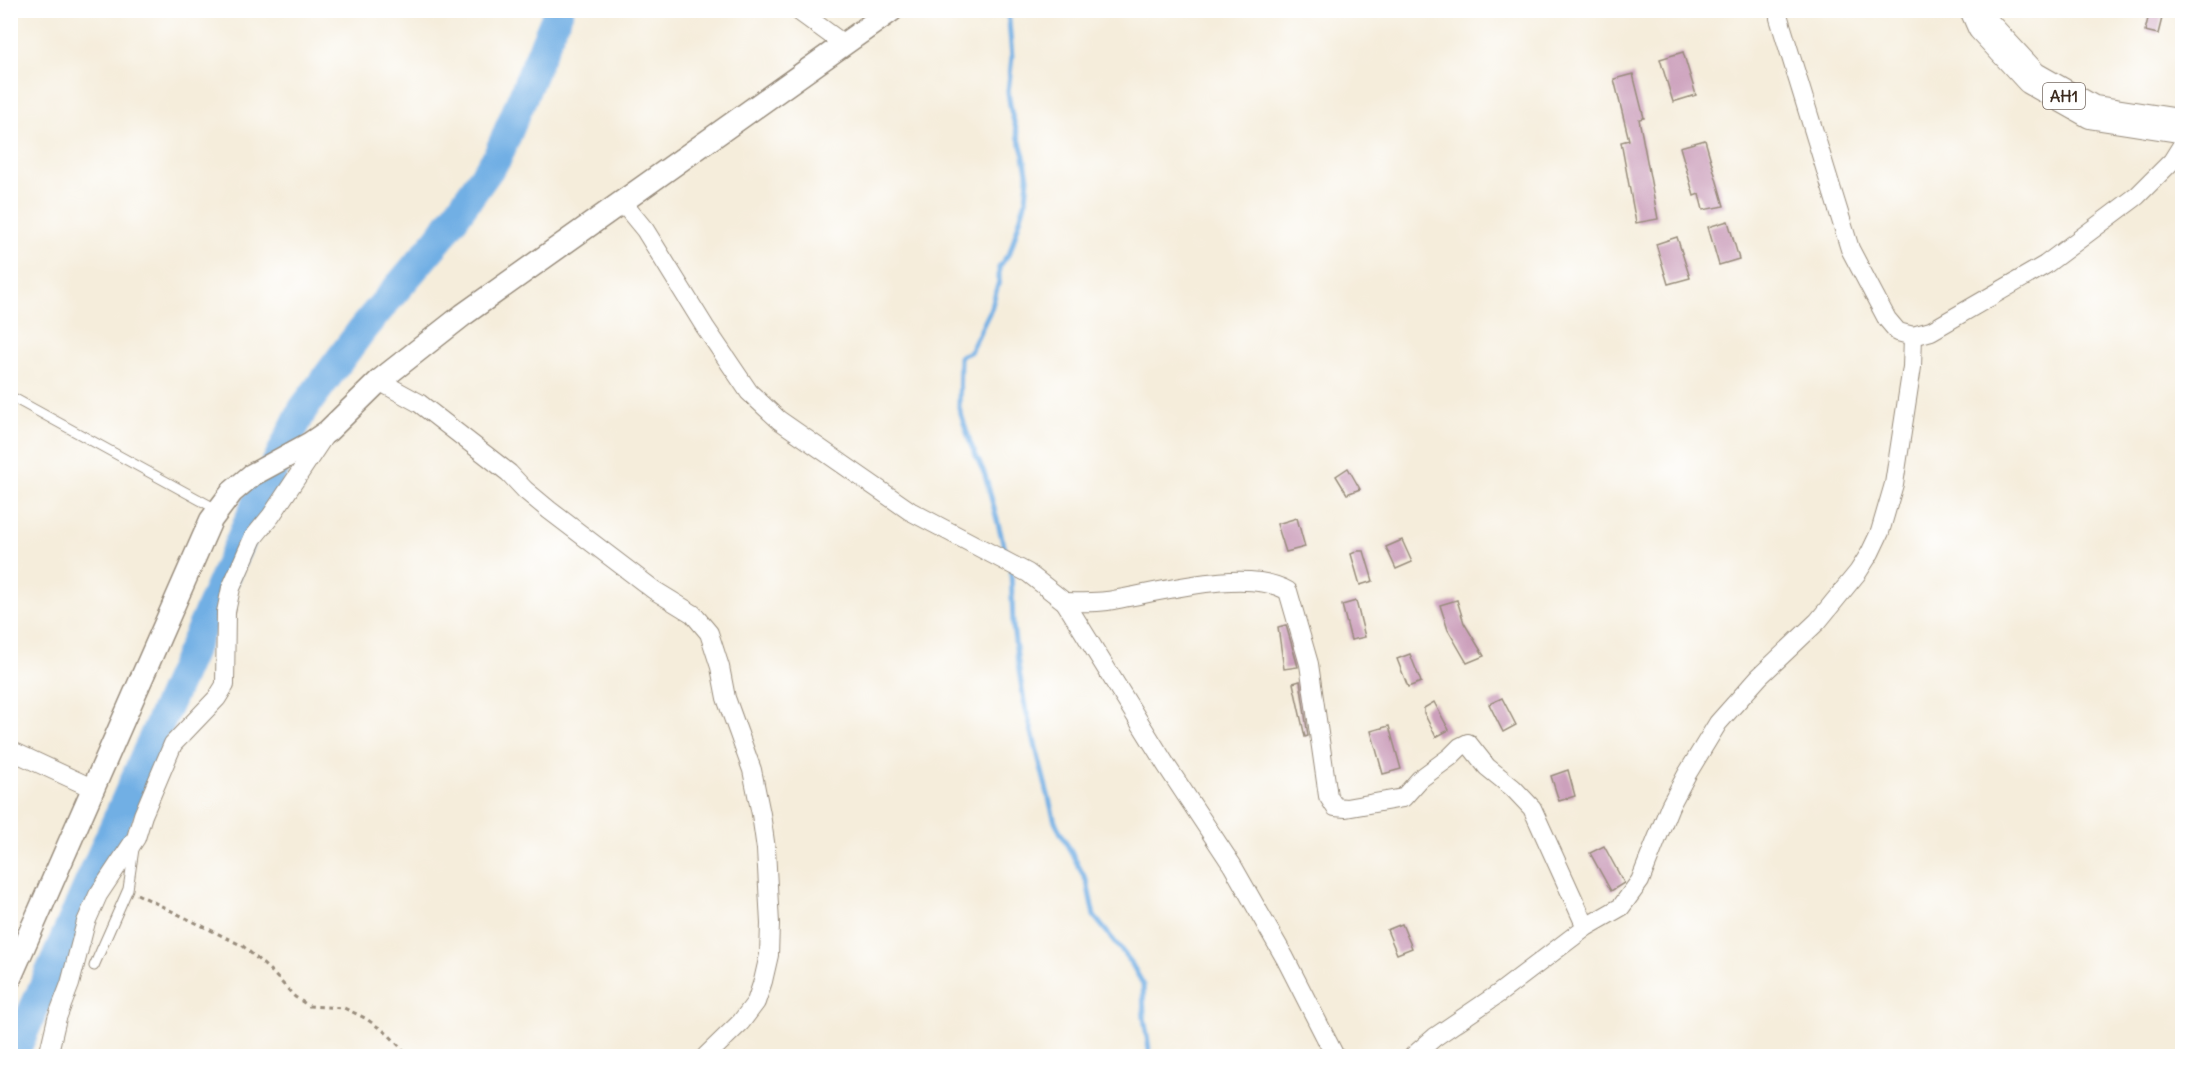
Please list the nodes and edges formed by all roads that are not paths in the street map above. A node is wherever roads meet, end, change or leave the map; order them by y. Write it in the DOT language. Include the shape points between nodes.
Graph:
graph roads {
  1 [pos="797,10"];
  2 [pos="892,10"];
  3 [pos="1977,10"];
  4 [pos="1989,10"];
  5 [pos="1779,18"];
  6 [pos="845,45"];
  7 [pos="2182,109"];
  8 [pos="2182,126"];
  9 [pos="2182,145"];
  10 [pos="622,202"];
  11 [pos="1913,336"];
  12 [pos="379,381"];
  13 [pos="10,396"];
  14 [pos="328,431"];
  15 [pos="218,510"];
  16 [pos="1065,602"];
  17 [pos="10,750"];
  18 [pos="92,788"];
  19 [pos="136,838"];
  20 [pos="1586,927"];
  21 [pos="94,966"];
  22 [pos="10,978"];
  23 [pos="48,1056"];
  24 [pos="706,1056"];
  25 [pos="1335,1056"];
  26 [pos="1413,1056"];
  1 -- 6 [label="street"];
  2 -- 6 [label="street"];
  3 -- 8 [label="highway, AH1" via="1984,26 2042,84 2092,112"];
  4 -- 7 [label="highway" via="2014,47 2066,86 2103,101 2137,108"];
  5 -- 11 [label="street" via="1850,249 1887,320 1898,332"];
  6 -- 10 [label="street"];
  9 -- 11 [label="street" via="2172,161 2137,196 2045,265 1931,331"];
  10 -- 12 [label="street" via="463,315"];
  10 -- 16 [label="street" via="645,230 749,392 779,420 910,510 1028,573"];
  11 -- 20 [label="street" via="1894,484 1870,553 1818,621 1718,723 1670,806 1632,895 1621,907"];
  12 -- 14 [label="street"];
  12 -- 24 [label="street" via="419,403 509,472 549,510 654,590 693,614 709,633 757,792 766,849 770,924 769,955 756,1002"];
  13 -- 15 [label="lane"];
  14 -- 15 [label="street" via="252,475"];
  14 -- 19 [label="street" via="253,538 231,588 226,612 225,685 218,698 173,744"];
  15 -- 18 [label="street"];
  16 -- 20 [label="street" via="1103,602 1195,584 1259,582 1288,591 1309,664 1328,796 1335,807 1403,798 1420,779 1468,743 1487,767 1532,808"];
  16 -- 25 [label="street" via="1232,865"];
  17 -- 18 [label="street"];
  18 -- 22 [label="street"];
  19 -- 21 [label="lane" via="128,889"];
  19 -- 23 [label="street" via="98,895 86,922"];
  20 -- 26 [label="street"];
}
